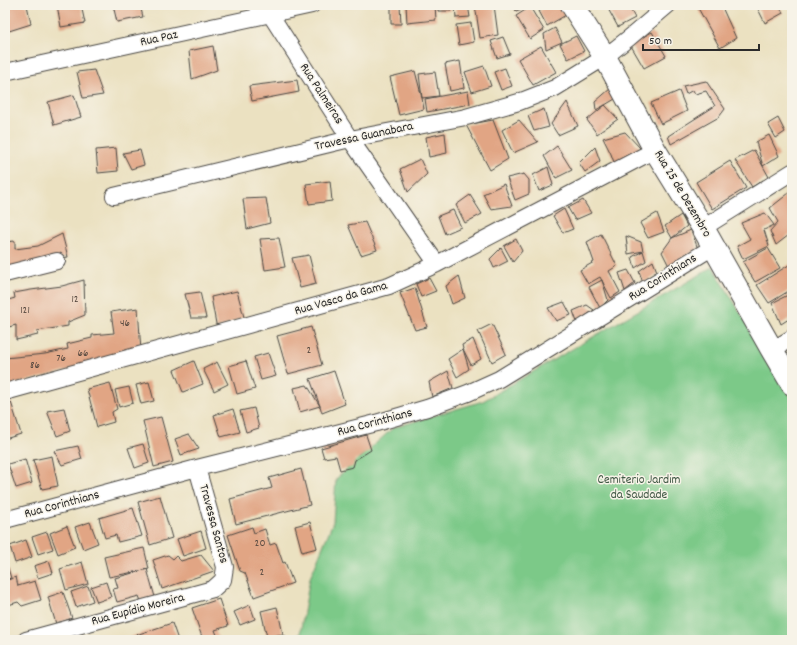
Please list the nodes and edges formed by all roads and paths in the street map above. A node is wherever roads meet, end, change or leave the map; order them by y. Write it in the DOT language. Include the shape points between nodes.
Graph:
graph roads {
  1 [pos="312,5"];
  2 [pos="572,5"];
  3 [pos="668,5"];
  4 [pos="263,10"];
  5 [pos="605,57"];
  6 [pos="5,72"];
  7 [pos="350,139"];
  8 [pos="655,150"];
  9 [pos="792,172"];
  10 [pos="114,196"];
  11 [pos="703,228"];
  12 [pos="713,247"];
  13 [pos="57,261"];
  14 [pos="437,264"];
  15 [pos="5,274"];
  16 [pos="792,338"];
  17 [pos="772,350"];
  18 [pos="792,384"];
  19 [pos="5,392"];
  20 [pos="197,468"];
  21 [pos="5,520"];
  22 [pos="223,580"];
  23 [pos="26,640"];
  1 -- 4 [label="street, Rua Paz"];
  2 -- 5 [label="street, Rua 25 de Dezembro"];
  3 -- 5 [label="street, Travessa Guanabara"];
  4 -- 6 [label="street, Rua Paz"];
  4 -- 7 [label="street, Rua Palmeiras"];
  5 -- 7 [label="street, Travessa Guanabara" via="555,88 519,102 466,117"];
  5 -- 8 [label="street, Rua 25 de Dezembro"];
  7 -- 10 [label="street, Travessa Guanabara"];
  7 -- 14 [label="street, Rua Palmeiras"];
  8 -- 11 [label="street, Rua 25 de Dezembro"];
  8 -- 14 [label="street, Rua Vasco da Gama"];
  9 -- 11 [label="street"];
  11 -- 12 [label="street, Rua 25 de Dezembro"];
  12 -- 17 [label="street, Rua 25 de Dezembro"];
  12 -- 20 [label="street, Rua Corinthians" via="500,378 468,393 376,423"];
  13 -- 15 [label="street"];
  14 -- 19 [label="street, Rua Vasco da Gama" via="389,286"];
  16 -- 17 [label="street"];
  17 -- 18 [label="street, Rua 25 de Dezembro"];
  20 -- 21 [label="street, Rua Corinthians"];
  20 -- 22 [label="street, Travessa Santos" via="225,567"];
  22 -- 23 [label="street, Rua Eupídio Moreira" via="213,589"];
}
